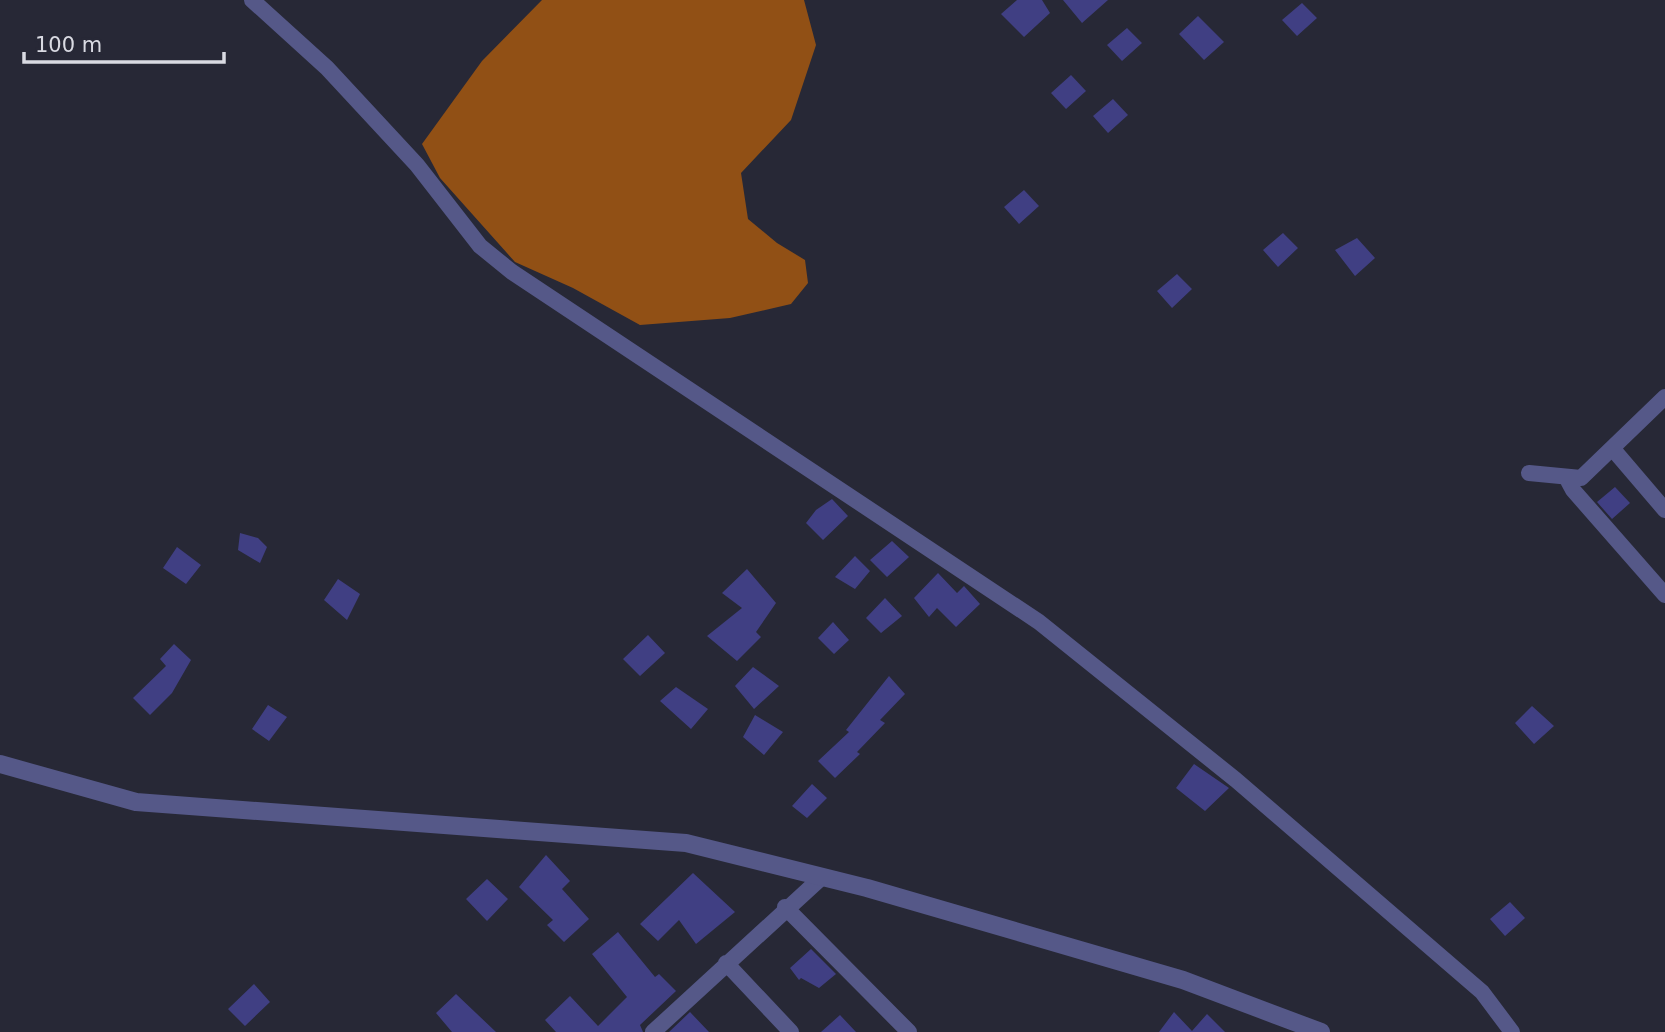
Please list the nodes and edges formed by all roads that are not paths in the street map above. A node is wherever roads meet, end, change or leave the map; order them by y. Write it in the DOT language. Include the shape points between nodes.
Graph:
graph roads {
  1 [pos="252,0"];
  2 [pos="1665,397"];
  3 [pos="1612,448"];
  4 [pos="1529,473"];
  5 [pos="1566,477"];
  6 [pos="1665,510"];
  7 [pos="1665,595"];
  8 [pos="0,764"];
  9 [pos="822,877"];
  10 [pos="785,907"];
  11 [pos="726,963"];
  12 [pos="653,1032"];
  13 [pos="791,1032"];
  14 [pos="909,1032"];
  15 [pos="1321,1032"];
  16 [pos="1512,1032"];
  1 -- 16 [label="street" via="327,68 417,165 480,246 512,272 1038,622 1236,780 1482,992"];
  2 -- 3 [label="street"];
  3 -- 5 [label="street" via="1581,478"];
  3 -- 6 [label="street"];
  4 -- 5 [label="street"];
  5 -- 7 [label="street"];
  8 -- 9 [label="street" via="136,802 686,843"];
  9 -- 10 [label="street"];
  9 -- 15 [label="street" via="1183,980"];
  10 -- 11 [label="street"];
  10 -- 14 [label="street"];
  11 -- 12 [label="street"];
  11 -- 13 [label="street"];
}
